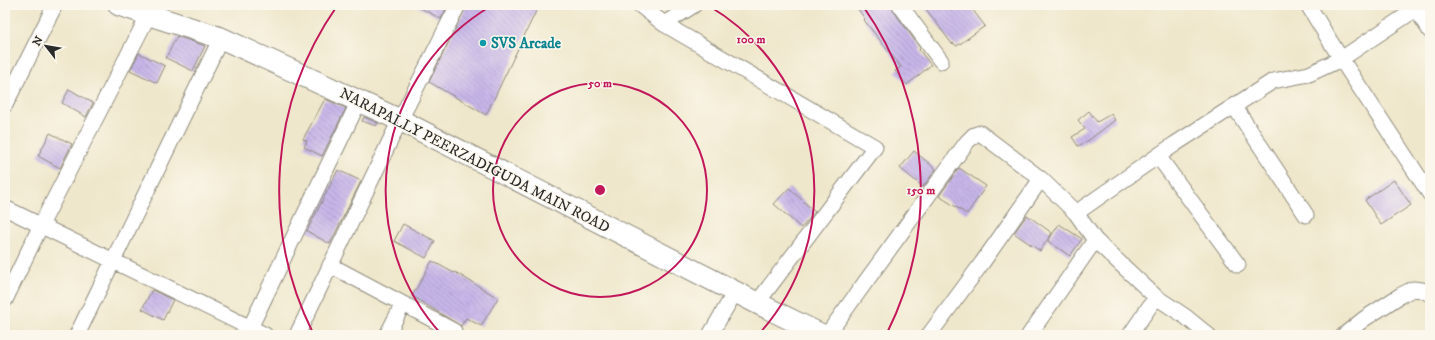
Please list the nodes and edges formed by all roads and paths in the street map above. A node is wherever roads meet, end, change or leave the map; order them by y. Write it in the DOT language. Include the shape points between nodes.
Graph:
graph roads {
  1 [pos="55,5"];
  2 [pos="119,5"];
  3 [pos="458,5"];
  4 [pos="640,5"];
  5 [pos="694,5"];
  6 [pos="900,5"];
  7 [pos="1308,5"];
  8 [pos="1419,7"];
  9 [pos="149,14"];
  10 [pos="664,24"];
  11 [pos="1430,31"];
  12 [pos="221,38"];
  13 [pos="1341,59"];
  14 [pos="941,62"];
  15 [pos="359,101"];
  16 [pos="5,105"];
  17 [pos="1234,106"];
  18 [pos="400,120"];
  19 [pos="1158,156"];
  20 [pos="1041,179"];
  21 [pos="1430,194"];
  22 [pos="5,208"];
  23 [pos="1076,213"];
  24 [pos="1306,215"];
  25 [pos="41,225"];
  26 [pos="1095,240"];
  27 [pos="114,260"];
  28 [pos="330,265"];
  29 [pos="1238,265"];
  30 [pos="735,292"];
  31 [pos="1430,294"];
  32 [pos="1156,297"];
  33 [pos="5,300"];
  34 [pos="757,303"];
  35 [pos="403,304"];
  36 [pos="250,328"];
  37 [pos="454,331"];
  38 [pos="811,333"];
  39 [pos="77,335"];
  40 [pos="265,335"];
  41 [pos="297,335"];
  42 [pos="387,335"];
  43 [pos="710,335"];
  44 [pos="827,335"];
  45 [pos="929,335"];
  46 [pos="1029,335"];
  47 [pos="1130,335"];
  48 [pos="1208,335"];
  49 [pos="1344,335"];
  1 -- 16 [label="street"];
  2 -- 9 [label="street, NARAPALLY PEERZADIGUDA MAIN ROAD"];
  3 -- 18 [label="street"];
  4 -- 10 [label="street"];
  5 -- 10 [label="street"];
  6 -- 14 [label="street"];
  7 -- 13 [label="street"];
  8 -- 11 [label="street"];
  8 -- 13 [label="street"];
  9 -- 12 [label="street, NARAPALLY PEERZADIGUDA MAIN ROAD"];
  9 -- 25 [label="street"];
  10 -- 34 [label="street" via="875,147"];
  12 -- 15 [label="street, NARAPALLY PEERZADIGUDA MAIN ROAD"];
  12 -- 27 [label="street"];
  13 -- 17 [label="street" via="1309,74 1273,82"];
  13 -- 21 [label="street"];
  15 -- 18 [label="street, NARAPALLY PEERZADIGUDA MAIN ROAD"];
  15 -- 36 [label="street"];
  17 -- 19 [label="street"];
  17 -- 24 [label="street"];
  18 -- 28 [label="street"];
  18 -- 30 [label="street, NARAPALLY PEERZADIGUDA MAIN ROAD"];
  19 -- 23 [label="street"];
  19 -- 29 [label="street"];
  20 -- 23 [label="street"];
  20 -- 44 [label="street" via="980,133 974,135"];
  20 -- 45 [label="street"];
  22 -- 25 [label="street"];
  23 -- 26 [label="street"];
  25 -- 27 [label="street"];
  25 -- 33 [label="street"];
  26 -- 32 [label="street"];
  26 -- 46 [label="street"];
  27 -- 36 [label="street"];
  27 -- 39 [label="street"];
  28 -- 35 [label="street"];
  28 -- 41 [label="street"];
  30 -- 34 [label="street, NARAPALLY PEERZADIGUDA MAIN ROAD"];
  30 -- 43 [label="street"];
  31 -- 49 [label="street" via="1412,289 1364,319"];
  32 -- 47 [label="street"];
  32 -- 48 [label="street"];
  34 -- 38 [label="street, NARAPALLY PEERZADIGUDA MAIN ROAD"];
  35 -- 37 [label="street"];
  35 -- 42 [label="street"];
  36 -- 40 [label="street"];
}
